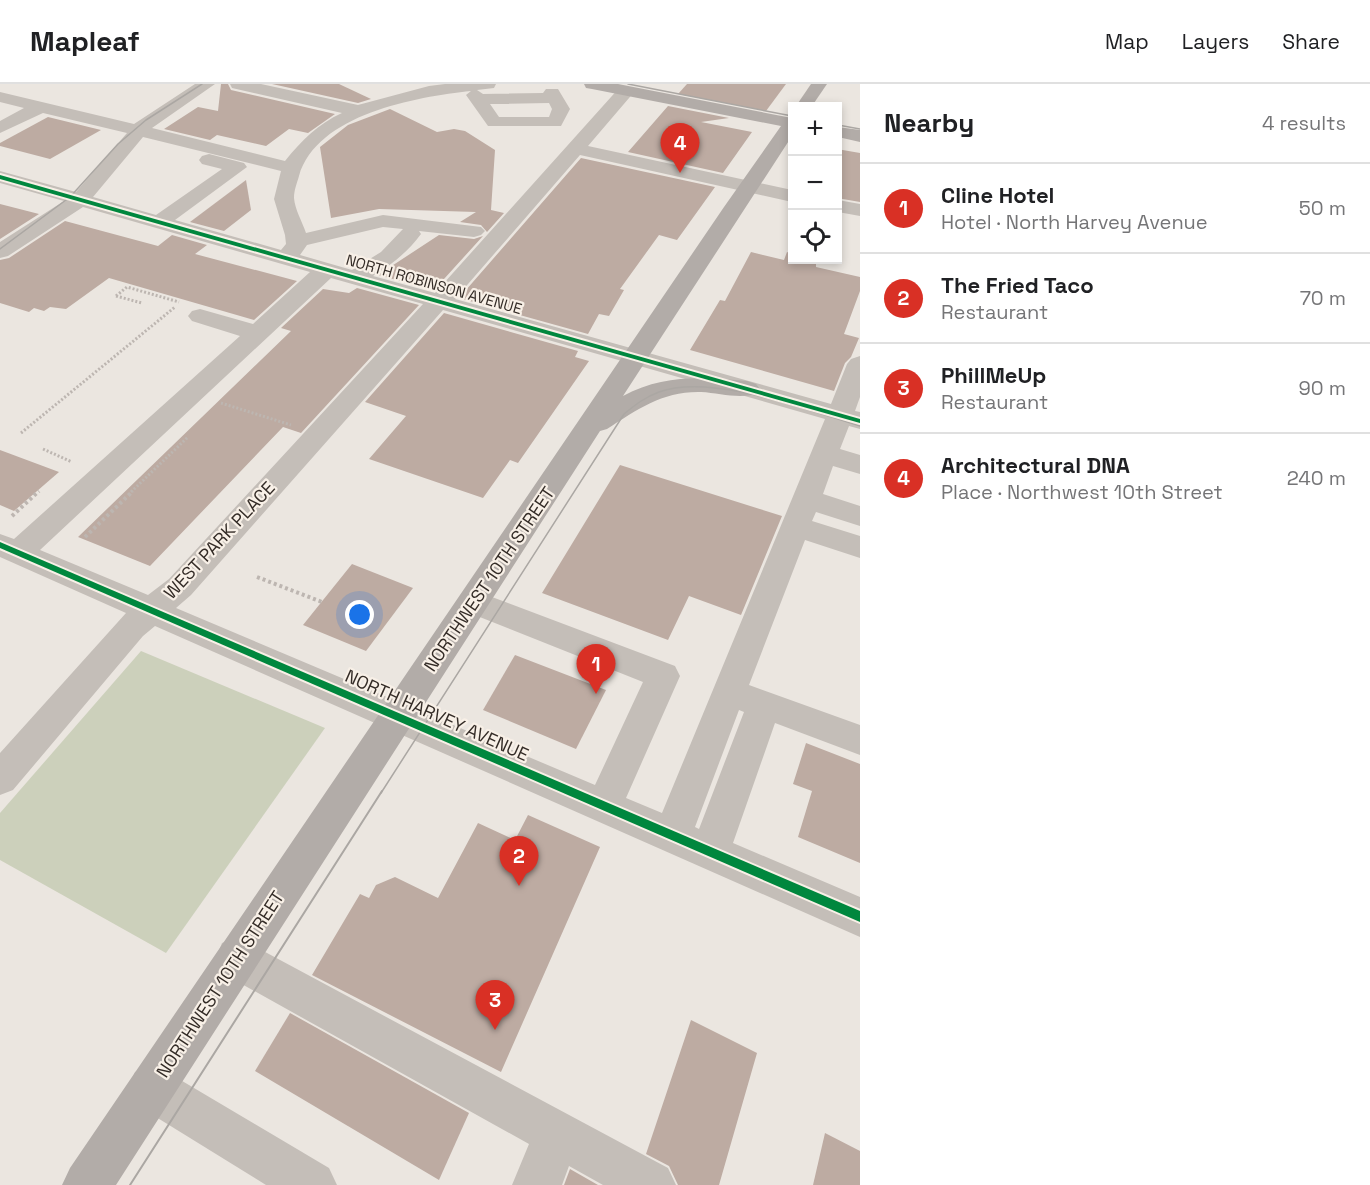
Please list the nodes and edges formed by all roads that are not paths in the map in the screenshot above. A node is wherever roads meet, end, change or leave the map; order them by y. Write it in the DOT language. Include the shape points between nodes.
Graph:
graph roads {
  1 [pos="207,84"];
  2 [pos="238,84"];
  3 [pos="394,84"];
  4 [pos="592,84"];
  5 [pos="819,84"];
  6 [pos="626,91"];
  7 [pos="480,92"];
  8 [pos="410,95"];
  9 [pos="554,96"];
  10 [pos="4,101"];
  11 [pos="807,102"];
  12 [pos="40,107"];
  13 [pos="359,111"];
  14 [pos="788,122"];
  15 [pos="0,128"];
  16 [pos="788,129"];
  17 [pos="842,133"];
  18 [pos="860,136"];
  19 [pos="149,137"];
  20 [pos="576,149"];
  21 [pos="260,162"];
  22 [pos="237,167"];
  23 [pos="291,168"];
  24 [pos="0,177"];
  25 [pos="749,186"];
  26 [pos="788,195"];
  27 [pos="80,200"];
  28 [pos="842,207"];
  29 [pos="860,210"];
  30 [pos="159,222"];
  31 [pos="474,231"];
  32 [pos="410,234"];
  33 [pos="291,250"];
  34 [pos="0,251"];
  35 [pos="326,270"];
  36 [pos="354,278"];
  37 [pos="438,301"];
  38 [pos="190,310"];
  39 [pos="257,333"];
  40 [pos="637,357"];
  41 [pos="860,364"];
  42 [pos="747,389"];
  43 [pos="850,418"];
  44 [pos="589,429"];
  45 [pos="825,454"];
  46 [pos="860,465"];
  47 [pos="802,513"];
  48 [pos="860,516"];
  49 [pos="860,547"];
  50 [pos="9,549"];
  51 [pos="473,602"];
  52 [pos="150,610"];
  53 [pos="747,698"];
  54 [pos="398,716"];
  55 [pos="860,740"];
  56 [pos="0,779"];
  57 [pos="604,805"];
  58 [pos="672,835"];
  59 [pos="710,852"];
  60 [pos="860,917"];
  61 [pos="237,958"];
  62 [pos="151,1088"];
  63 [pos="557,1134"];
  64 [pos="87,1185"];
  65 [pos="312,1185"];
  66 [pos="537,1185"];
  67 [pos="651,1185"];
  1 -- 19 [label="street" via="156,116"];
  2 -- 13 [label="street"];
  3 -- 8 [label="street"];
  4 -- 6 [label="main road"];
  5 -- 11 [label="main road"];
  6 -- 14 [label="main road"];
  6 -- 20 [label="street, WEST PARK PLACE"];
  7 -- 8 [label="street"];
  7 -- 9 [label="street" via="494,122 555,122 561,109"];
  8 -- 13 [label="street"];
  10 -- 12 [label="street"];
  12 -- 15 [label="street"];
  12 -- 19 [label="street"];
  13 -- 23 [label="street" via="325,129"];
  16 -- 25 [label="main road, NORTHWEST 10TH STREET"];
  17 -- 18 [label="main road"];
  19 -- 21 [label="street"];
  19 -- 22 [label="street"];
  19 -- 27 [label="street" via="126,145"];
  20 -- 25 [label="street"];
  20 -- 37 [label="street, WEST PARK PLACE" via="537,182"];
  21 -- 22 [label="street"];
  21 -- 23 [label="street"];
  22 -- 30 [label="street"];
  23 -- 33 [label="street" via="283,196"];
  24 -- 27 [label="street, NORTH ROBINSON AVENUE"];
  25 -- 26 [label="street"];
  25 -- 40 [label="main road, NORTHWEST 10TH STREET"];
  27 -- 30 [label="street, NORTH ROBINSON AVENUE"];
  27 -- 34 [label="street"];
  28 -- 29 [label="street"];
  30 -- 33 [label="street, NORTH ROBINSON AVENUE"];
  31 -- 33 [label="street" via="383,221"];
  32 -- 36 [label="street" via="389,257"];
  33 -- 35 [label="street, NORTH ROBINSON AVENUE"];
  35 -- 36 [label="street, NORTH ROBINSON AVENUE"];
  35 -- 39 [label="street"];
  36 -- 37 [label="street, NORTH ROBINSON AVENUE"];
  37 -- 40 [label="street, NORTH ROBINSON AVENUE"];
  37 -- 52 [label="street, WEST PARK PLACE" via="180,587"];
  38 -- 39 [label="street"];
  39 -- 50 [label="street"];
  40 -- 42 [label="street, NORTH ROBINSON AVENUE"];
  40 -- 44 [label="main road, NORTHWEST 10TH STREET"];
  41 -- 43 [label="street"];
  42 -- 43 [label="street, NORTH ROBINSON AVENUE"];
  42 -- 44 [label="main road" via="704,384 667,387 640,398"];
  43 -- 45 [label="street"];
  44 -- 51 [label="main road, NORTHWEST 10TH STREET"];
  45 -- 46 [label="street"];
  45 -- 47 [label="street"];
  47 -- 48 [label="street"];
  47 -- 49 [label="street"];
  47 -- 53 [label="street"];
  50 -- 52 [label="street, NORTH HARVEY AVENUE"];
  51 -- 54 [label="main road, NORTHWEST 10TH STREET"];
  51 -- 57 [label="street" via="663,676"];
  52 -- 54 [label="street, NORTH HARVEY AVENUE"];
  52 -- 56 [label="street, WEST PARK PLACE"];
  53 -- 55 [label="street"];
  53 -- 58 [label="street"];
  53 -- 59 [label="street"];
  54 -- 57 [label="street, NORTH HARVEY AVENUE"];
  54 -- 61 [label="main road, NORTHWEST 10TH STREET"];
  57 -- 58 [label="street, NORTH HARVEY AVENUE"];
  58 -- 59 [label="street, NORTH HARVEY AVENUE"];
  59 -- 60 [label="street, NORTH HARVEY AVENUE"];
  61 -- 62 [label="main road, NORTHWEST 10TH STREET"];
  61 -- 63 [label="street"];
  62 -- 64 [label="main road, NORTHWEST 10TH STREET"];
  62 -- 65 [label="street"];
  63 -- 66 [label="street"];
  63 -- 67 [label="street"];
}
